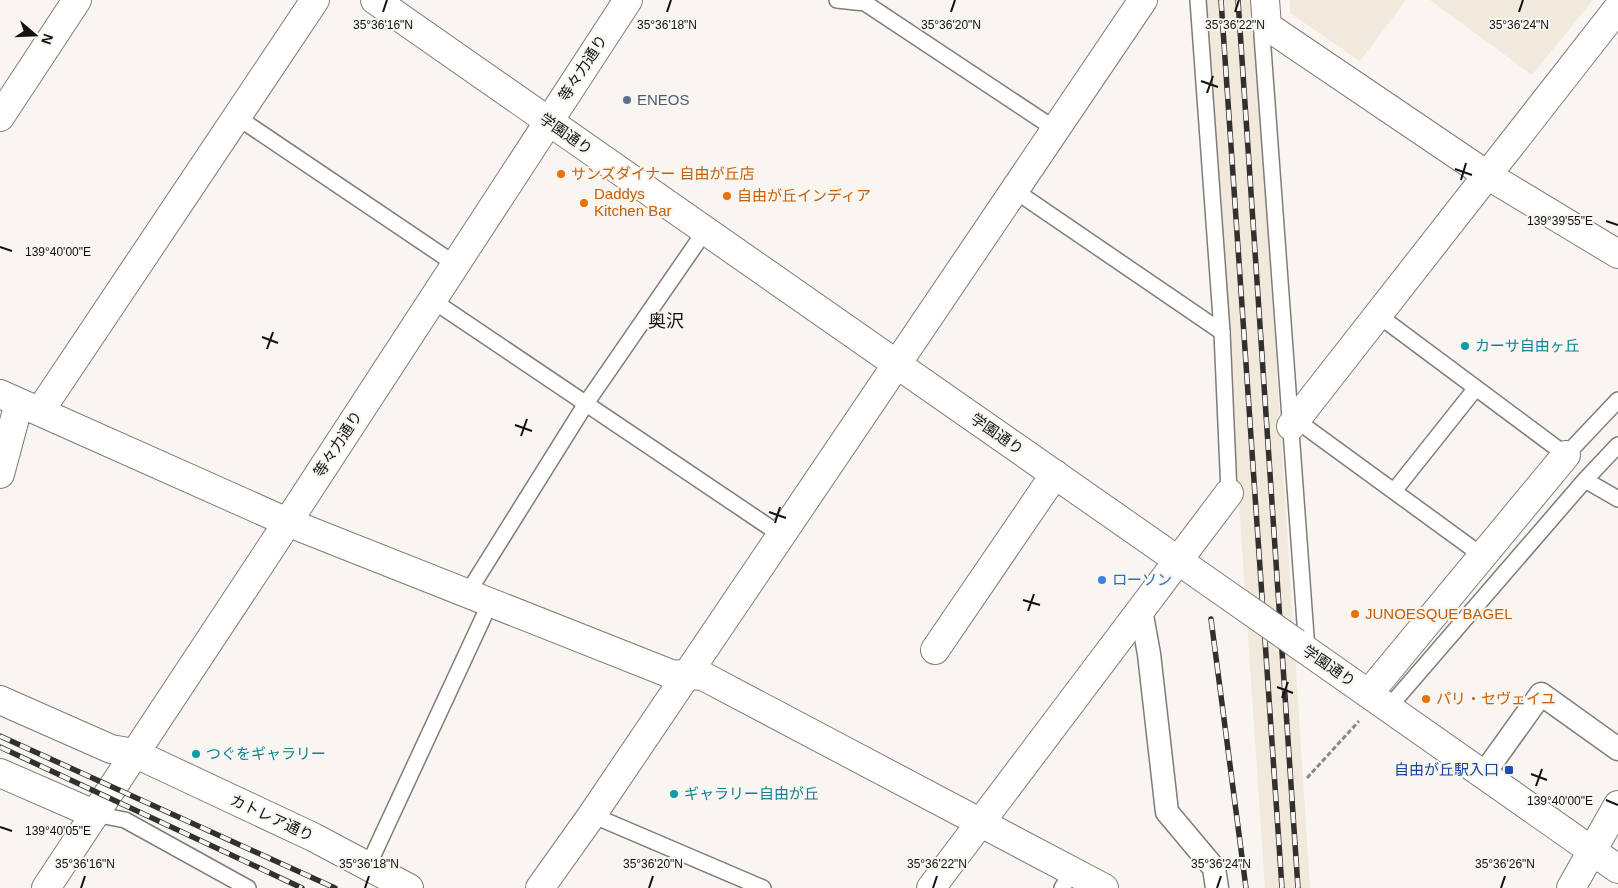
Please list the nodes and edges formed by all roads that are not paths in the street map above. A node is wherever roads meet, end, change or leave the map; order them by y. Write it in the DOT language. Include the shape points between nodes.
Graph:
graph roads {
  1 [pos="77,0"];
  2 [pos="315,0"];
  3 [pos="375,0"];
  4 [pos="628,0"];
  5 [pos="837,0"];
  6 [pos="1142,0"];
  7 [pos="1198,0"];
  8 [pos="1618,8"];
  9 [pos="1266,13"];
  10 [pos="0,117"];
  11 [pos="236,117"];
  12 [pos="549,121"];
  13 [pos="1055,129"];
  14 [pos="1487,174"];
  15 [pos="1014,190"];
  16 [pos="705,231"];
  17 [pos="1618,254"];
  18 [pos="455,264"];
  19 [pos="432,300"];
  20 [pos="1378,315"];
  21 [pos="1222,332"];
  22 [pos="897,363"];
  23 [pos="1476,388"];
  24 [pos="1618,400"];
  25 [pos="587,402"];
  26 [pos="20,403"];
  27 [pos="1293,423"];
  28 [pos="1618,445"];
  29 [pos="1566,456"];
  30 [pos="0,474"];
  31 [pos="1055,474"];
  32 [pos="1585,480"];
  33 [pos="1394,491"];
  34 [pos="1229,493"];
  35 [pos="1618,499"];
  36 [pos="287,522"];
  37 [pos="780,535"];
  38 [pos="1484,557"];
  39 [pos="1178,561"];
  40 [pos="478,598"];
  41 [pos="1141,610"];
  42 [pos="1302,647"];
  43 [pos="935,650"];
  44 [pos="685,676"];
  45 [pos="0,700"];
  46 [pos="1379,700"];
  47 [pos="1618,748"];
  48 [pos="134,753"];
  49 [pos="0,774"];
  50 [pos="1484,775"];
  51 [pos="1618,805"];
  52 [pos="94,814"];
  53 [pos="592,815"];
  54 [pos="980,823"];
  55 [pos="1592,851"];
  56 [pos="368,866"];
  57 [pos="1618,869"];
  58 [pos="1067,880"];
  59 [pos="46,888"];
  60 [pos="248,888"];
  61 [pos="409,888"];
  62 [pos="540,888"];
  63 [pos="763,888"];
  64 [pos="931,888"];
  65 [pos="1104,888"];
  66 [pos="1217,888"];
  67 [pos="1572,888"];
  1 -- 10 [label="street"];
  2 -- 11 [label="street"];
  3 -- 12 [label="street, 学園通り"];
  4 -- 12 [label="street, 等々力通り"];
  5 -- 13 [label="lane" via="865,3"];
  6 -- 13 [label="street"];
  7 -- 21 [label="lane"];
  8 -- 14 [label="street"];
  9 -- 14 [label="street"];
  9 -- 27 [label="lane" via="1262,35"];
  11 -- 18 [label="lane"];
  11 -- 26 [label="street"];
  12 -- 16 [label="street, 学園通り"];
  12 -- 18 [label="street, 等々力通り"];
  13 -- 15 [label="street"];
  14 -- 17 [label="street"];
  14 -- 20 [label="street"];
  15 -- 21 [label="lane"];
  15 -- 22 [label="street"];
  16 -- 22 [label="street, 学園通り"];
  16 -- 25 [label="lane"];
  18 -- 19 [label="street, 等々力通り"];
  19 -- 25 [label="lane"];
  19 -- 36 [label="street, 等々力通り"];
  20 -- 23 [label="lane"];
  20 -- 27 [label="street"];
  21 -- 34 [label="lane"];
  22 -- 31 [label="street, 学園通り"];
  22 -- 37 [label="street"];
  23 -- 29 [label="lane"];
  23 -- 33 [label="lane"];
  24 -- 29 [label="lane"];
  25 -- 37 [label="lane"];
  25 -- 40 [label="lane"];
  26 -- 30 [label="street"];
  26 -- 36 [label="street"];
  27 -- 33 [label="lane"];
  27 -- 42 [label="lane"];
  28 -- 32 [label="lane"];
  29 -- 38 [label="street"];
  31 -- 39 [label="street, 学園通り"];
  31 -- 43 [label="street"];
  32 -- 35 [label="lane"];
  32 -- 46 [label="lane"];
  33 -- 38 [label="lane"];
  34 -- 39 [label="street"];
  36 -- 40 [label="street"];
  36 -- 48 [label="street, 等々力通り"];
  37 -- 44 [label="street"];
  38 -- 46 [label="street"];
  39 -- 41 [label="street"];
  39 -- 42 [label="street, 学園通り, bridge"];
  40 -- 44 [label="street" via="671,674"];
  40 -- 56 [label="lane"];
  41 -- 54 [label="street"];
  41 -- 66 [label="street" via="1167,812 1214,868"];
  42 -- 46 [label="street, 学園通り"];
  44 -- 53 [label="street"];
  44 -- 54 [label="street" via="703,676"];
  45 -- 48 [label="street, カトレア通り" via="111,749"];
  46 -- 50 [label="street, 学園通り"];
  47 -- 50 [label="street" via="1541,694"];
  48 -- 52 [label="street, 等々力通り"];
  48 -- 56 [label="street, カトレア通り"];
  49 -- 52 [label="street"];
  50 -- 55 [label="street, 学園通り"];
  51 -- 55 [label="street"];
  52 -- 59 [label="street, 等々力通り"];
  52 -- 60 [label="lane" via="125,820"];
  53 -- 62 [label="street"];
  53 -- 63 [label="lane"];
  54 -- 58 [label="street"];
  54 -- 64 [label="street"];
  55 -- 57 [label="street, 学園通り"];
  55 -- 67 [label="street"];
  56 -- 61 [label="street, カトレア通り"];
  58 -- 65 [label="street"];
}
